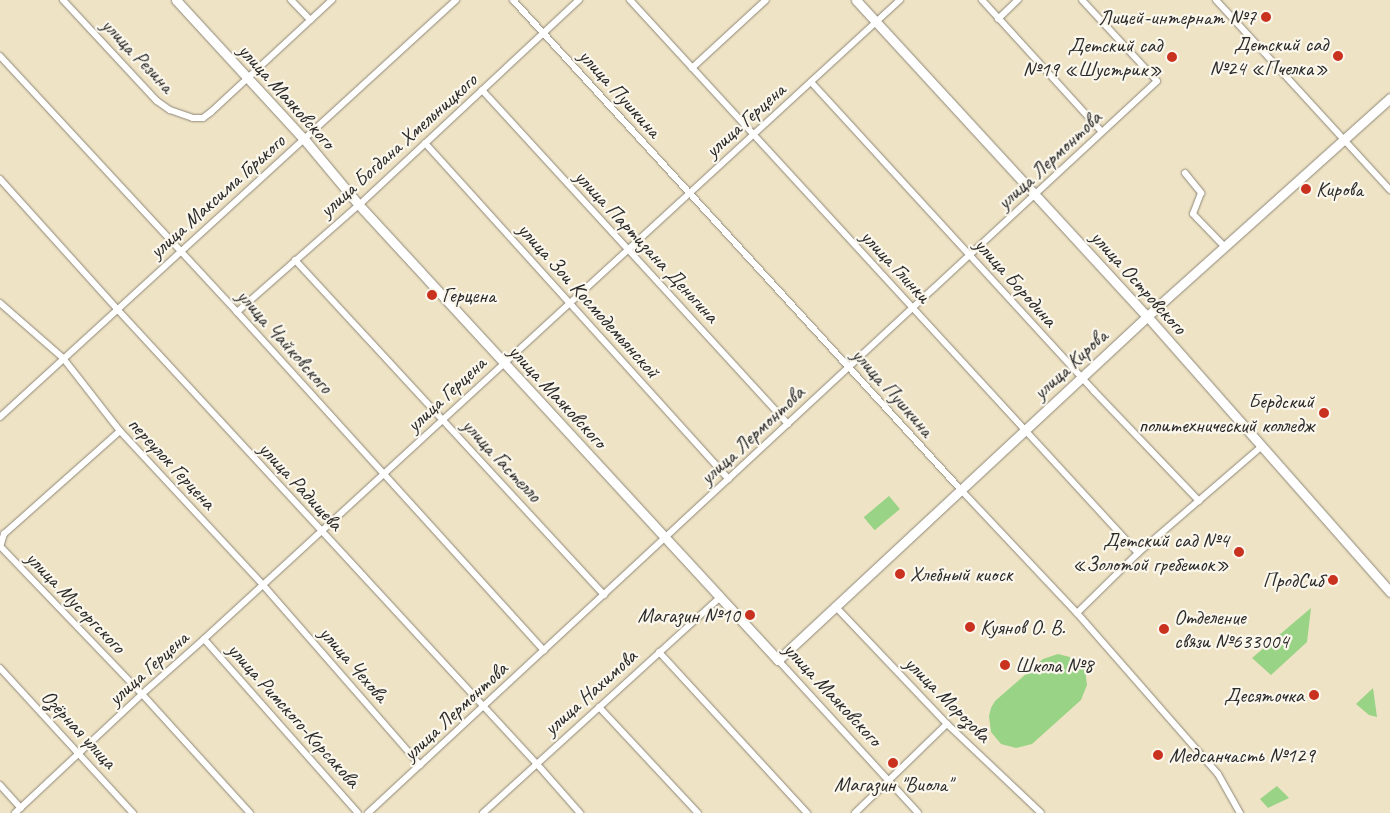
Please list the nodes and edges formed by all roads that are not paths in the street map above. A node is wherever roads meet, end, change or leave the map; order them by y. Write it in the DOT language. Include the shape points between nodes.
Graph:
graph roads {
  1 [pos="63,0"];
  2 [pos="176,0"];
  3 [pos="291,0"];
  4 [pos="332,0"];
  5 [pos="456,0"];
  6 [pos="513,0"];
  7 [pos="579,0"];
  8 [pos="630,0"];
  9 [pos="766,0"];
  10 [pos="856,0"];
  11 [pos="900,0"];
  12 [pos="982,0"];
  13 [pos="1018,0"];
  14 [pos="1082,0"];
  15 [pos="1216,0"];
  16 [pos="998,18"];
  17 [pos="310,20"];
  18 [pos="877,22"];
  19 [pos="544,33"];
  20 [pos="0,56"];
  21 [pos="692,68"];
  22 [pos="247,77"];
  23 [pos="811,82"];
  24 [pos="482,90"];
  25 [pos="1390,98"];
  26 [pos="1102,132"];
  27 [pos="753,135"];
  28 [pos="304,139"];
  29 [pos="1343,140"];
  30 [pos="425,144"];
  31 [pos="1185,172"];
  32 [pos="0,178"];
  33 [pos="1390,190"];
  34 [pos="690,193"];
  35 [pos="1035,195"];
  36 [pos="359,205"];
  37 [pos="1224,246"];
  38 [pos="629,250"];
  39 [pos="181,251"];
  40 [pos="970,256"];
  41 [pos="295,260"];
  42 [pos="569,303"];
  43 [pos="0,304"];
  44 [pos="913,308"];
  45 [pos="117,309"];
  46 [pos="237,312"];
  47 [pos="1147,316"];
  48 [pos="63,358"];
  49 [pos="503,363"];
  50 [pos="849,368"];
  51 [pos="1081,378"];
  52 [pos="0,417"];
  53 [pos="442,420"];
  54 [pos="788,424"];
  55 [pos="1025,430"];
  56 [pos="120,431"];
  57 [pos="1261,447"];
  58 [pos="383,474"];
  59 [pos="729,479"];
  60 [pos="961,490"];
  61 [pos="1198,501"];
  62 [pos="321,532"];
  63 [pos="665,538"];
  64 [pos="0,547"];
  65 [pos="1138,553"];
  66 [pos="263,585"];
  67 [pos="1390,592"];
  68 [pos="604,595"];
  69 [pos="720,597"];
  70 [pos="835,606"];
  71 [pos="1077,613"];
  72 [pos="204,639"];
  73 [pos="544,650"];
  74 [pos="659,652"];
  75 [pos="778,660"];
  76 [pos="0,668"];
  77 [pos="142,694"];
  78 [pos="483,706"];
  79 [pos="599,707"];
  80 [pos="947,724"];
  81 [pos="79,753"];
  82 [pos="536,762"];
  83 [pos="420,765"];
  84 [pos="890,781"];
  85 [pos="0,785"];
  86 [pos="21,808"];
  87 [pos="16,813"];
  88 [pos="133,813"];
  89 [pos="250,813"];
  90 [pos="358,813"];
  91 [pos="368,813"];
  92 [pos="483,813"];
  93 [pos="580,813"];
  94 [pos="698,813"];
  95 [pos="807,813"];
  96 [pos="855,813"];
  97 [pos="918,813"];
  98 [pos="1041,813"];
  99 [pos="1240,813"];
  1 -- 22 [label="street, улица Резина" via="157,101 181,116 203,118"];
  2 -- 22 [label="street, улица Маяковского"];
  3 -- 17 [label="street"];
  4 -- 17 [label="street"];
  5 -- 28 [label="street, улица Максима Горького"];
  6 -- 19 [label="street, улица Пушкина"];
  7 -- 19 [label="street, улица Богдана Хмельницкого"];
  8 -- 21 [label="street, улица Глинки"];
  9 -- 21 [label="street"];
  10 -- 18 [label="street, улица Островского"];
  11 -- 18 [label="street, улица Герцена"];
  12 -- 16 [label="street"];
  13 -- 16 [label="street"];
  14 -- 26 [label="street, улица Лермонтова" via="1157,81"];
  15 -- 29 [label="street"];
  16 -- 26 [label="street"];
  17 -- 22 [label="street"];
  18 -- 23 [label="street, улица Герцена"];
  18 -- 35 [label="street, улица Островского"];
  19 -- 24 [label="street, улица Богдана Хмельницкого"];
  19 -- 34 [label="street, улица Пушкина"];
  20 -- 39 [label="street, улица Чайковского"];
  21 -- 27 [label="street, улица Глинки"];
  22 -- 28 [label="street, улица Маяковского"];
  23 -- 27 [label="street, улица Герцена"];
  23 -- 40 [label="street, улица Бородина"];
  24 -- 30 [label="street, улица Богдана Хмельницкого"];
  24 -- 38 [label="street, улица Партизана Деньгина"];
  25 -- 29 [label="street, улица Кирова"];
  26 -- 35 [label="street, улица Лермонтова"];
  27 -- 34 [label="street, улица Герцена"];
  27 -- 44 [label="street, улица Глинки"];
  28 -- 36 [label="street, улица Маяковского"];
  28 -- 39 [label="street, улица Максима Горького"];
  29 -- 33 [label="street"];
  29 -- 37 [label="street, улица Кирова"];
  30 -- 36 [label="street, улица Богдана Хмельницкого"];
  30 -- 42 [label="street, улица Зои Космодемьянской"];
  31 -- 37 [label="street" via="1201,193 1192,214"];
  32 -- 45 [label="street, улица Радищева"];
  34 -- 38 [label="street, улица Герцена"];
  34 -- 50 [label="street, улица Пушкина"];
  35 -- 40 [label="street, улица Лермонтова"];
  35 -- 47 [label="street, улица Островского"];
  36 -- 41 [label="street, улица Богдана Хмельницкого"];
  36 -- 49 [label="street, улица Маяковского"];
  37 -- 47 [label="street, улица Кирова"];
  38 -- 42 [label="street, улица Герцена"];
  38 -- 54 [label="street, улица Партизана Деньгина"];
  39 -- 45 [label="street, улица Максима Горького"];
  39 -- 46 [label="street, улица Чайковского"];
  40 -- 44 [label="street, улица Лермонтова"];
  40 -- 51 [label="street, улица Бородина"];
  41 -- 46 [label="street, улица Богдана Хмельницкого"];
  41 -- 53 [label="street, улица Гастелло"];
  42 -- 49 [label="street, улица Герцена"];
  42 -- 59 [label="street, улица Зои Космодемьянской"];
  43 -- 48 [label="street, переулок Герцена"];
  44 -- 50 [label="street, улица Лермонтова"];
  44 -- 55 [label="street, улица Глинки"];
  45 -- 48 [label="street, улица Максима Горького"];
  45 -- 62 [label="street, улица Радищева"];
  46 -- 58 [label="street, улица Чайковского"];
  47 -- 51 [label="street, улица Кирова"];
  47 -- 57 [label="street, улица Островского"];
  48 -- 52 [label="street, улица Максима Горького"];
  48 -- 56 [label="street, переулок Герцена"];
  49 -- 53 [label="street, улица Герцена"];
  49 -- 63 [label="street, улица Маяковского"];
  50 -- 54 [label="street, улица Лермонтова"];
  50 -- 60 [label="street, улица Пушкина"];
  51 -- 55 [label="street, улица Кирова"];
  51 -- 61 [label="street, улица Бородина"];
  53 -- 58 [label="street, улица Герцена"];
  53 -- 68 [label="street, улица Гастелло"];
  54 -- 59 [label="street, улица Лермонтова"];
  55 -- 60 [label="street, улица Кирова"];
  55 -- 65 [label="street, улица Глинки"];
  56 -- 64 [label="street" via="4,534"];
  56 -- 66 [label="street, переулок Герцена"];
  57 -- 61 [label="street"];
  57 -- 67 [label="street, улица Островского"];
  58 -- 62 [label="street, улица Герцена"];
  58 -- 73 [label="street, улица Чайковского"];
  59 -- 63 [label="street, улица Лермонтова"];
  60 -- 70 [label="street, улица Кирова"];
  60 -- 71 [label="street, улица Пушкина"];
  61 -- 65 [label="street"];
  62 -- 66 [label="street, улица Герцена"];
  62 -- 78 [label="street, улица Радищева"];
  63 -- 68 [label="street, улица Лермонтова"];
  63 -- 69 [label="street, улица Маяковского"];
  64 -- 77 [label="street, улица Мусоргского"];
  65 -- 71 [label="street"];
  66 -- 72 [label="street, улица Герцена"];
  66 -- 83 [label="street, улица Чехова"];
  68 -- 73 [label="street, улица Лермонтова"];
  69 -- 74 [label="street, улица Нахимова"];
  69 -- 75 [label="street, улица Маяковского"];
  70 -- 75 [label="street, улица Кирова"];
  70 -- 80 [label="street, улица Морозова"];
  71 -- 99 [label="street, улица Пушкина" via="1218,774"];
  72 -- 77 [label="street, улица Герцена"];
  72 -- 90 [label="street, улица Римского-Корсакова"];
  73 -- 78 [label="street, улица Лермонтова"];
  74 -- 79 [label="street, улица Нахимова"];
  74 -- 95 [label="street"];
  75 -- 84 [label="street, улица Маяковского"];
  76 -- 81 [label="street, Озёрная улица"];
  77 -- 81 [label="street, улица Герцена"];
  77 -- 89 [label="street, улица Мусоргского"];
  78 -- 82 [label="street, улица Радищева"];
  78 -- 83 [label="street, улица Лермонтова"];
  79 -- 82 [label="street, улица Нахимова"];
  79 -- 94 [label="street"];
  80 -- 84 [label="street"];
  80 -- 98 [label="street, улица Морозова"];
  81 -- 86 [label="street, улица Герцена"];
  81 -- 88 [label="street, Озёрная улица"];
  82 -- 92 [label="street, улица Нахимова"];
  82 -- 93 [label="street, улица Радищева"];
  83 -- 91 [label="street, улица Лермонтова"];
  84 -- 96 [label="street"];
  84 -- 97 [label="street, улица Маяковского"];
  85 -- 86 [label="street"];
  86 -- 87 [label="street, улица Герцена"];
}
